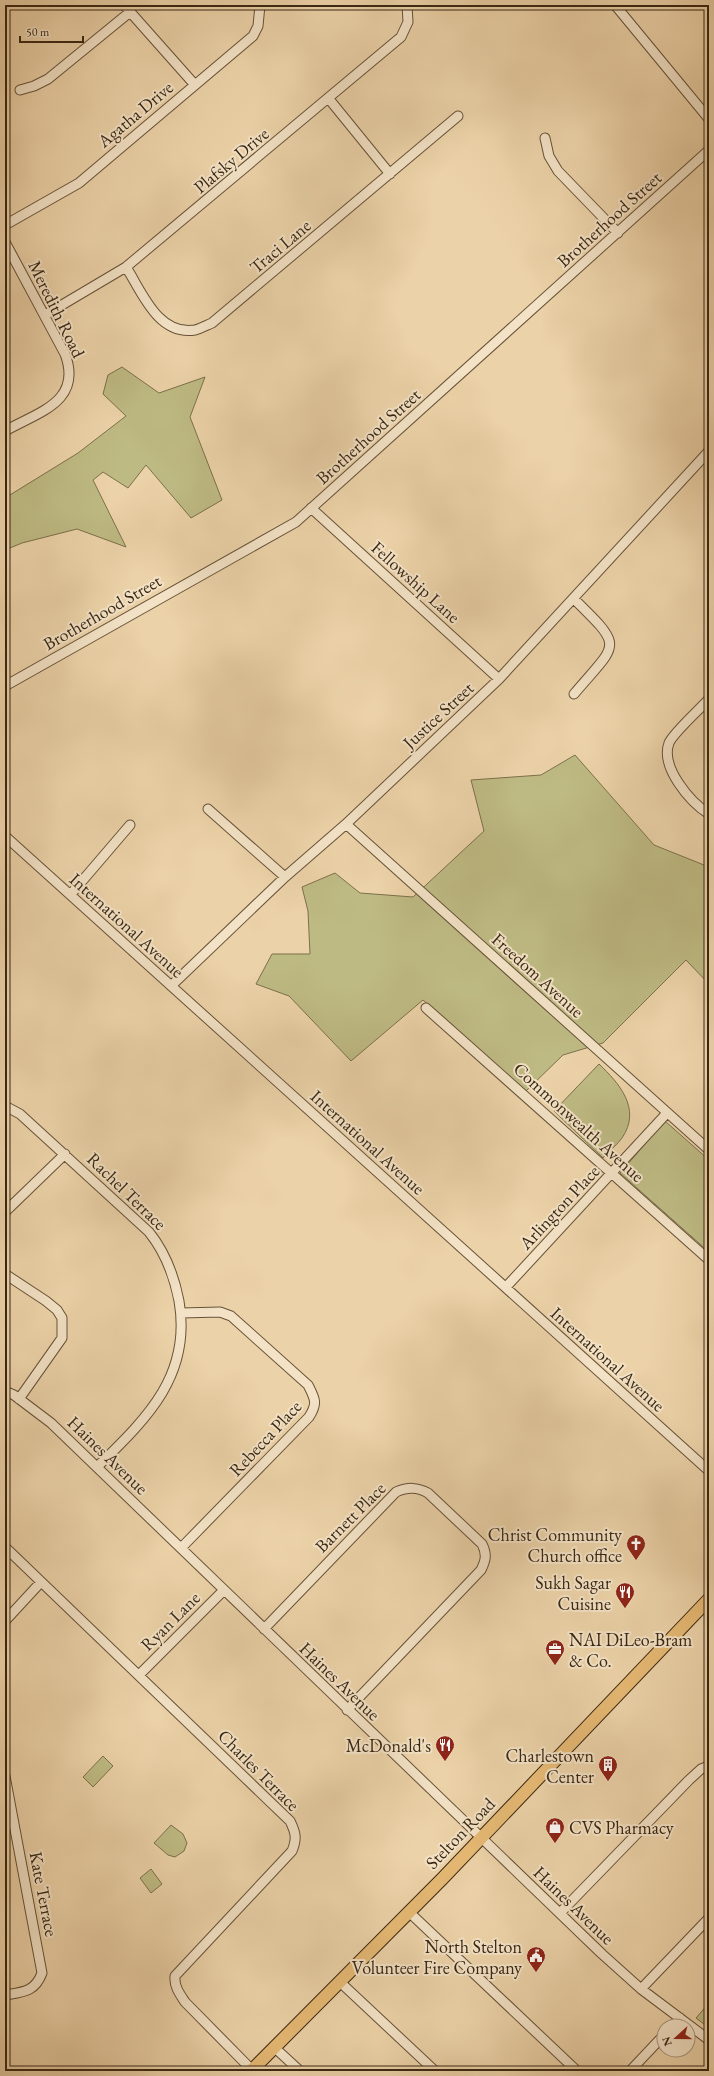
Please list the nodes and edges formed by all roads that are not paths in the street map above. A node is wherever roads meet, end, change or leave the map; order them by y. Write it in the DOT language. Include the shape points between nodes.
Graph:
graph roads {
  1 [pos="260,5"];
  2 [pos="408,5"];
  3 [pos="615,5"];
  4 [pos="127,8"];
  5 [pos="195,85"];
  6 [pos="20,90"];
  7 [pos="329,99"];
  8 [pos="458,116"];
  9 [pos="709,119"];
  10 [pos="545,138"];
  11 [pos="709,150"];
  12 [pos="390,174"];
  13 [pos="5,225"];
  14 [pos="618,233"];
  15 [pos="5,242"];
  16 [pos="126,267"];
  17 [pos="45,315"];
  18 [pos="5,431"];
  19 [pos="709,451"];
  20 [pos="311,508"];
  21 [pos="574,599"];
  22 [pos="499,679"];
  23 [pos="5,686"];
  24 [pos="574,694"];
  25 [pos="709,699"];
  26 [pos="208,809"];
  27 [pos="709,814"];
  28 [pos="346,824"];
  29 [pos="130,825"];
  30 [pos="5,836"];
  31 [pos="285,877"];
  32 [pos="71,894"];
  33 [pos="171,986"];
  34 [pos="426,1008"];
  35 [pos="5,1106"];
  36 [pos="667,1113"];
  37 [pos="709,1150"];
  38 [pos="65,1154"];
  39 [pos="613,1173"];
  40 [pos="5,1212"];
  41 [pos="709,1260"];
  42 [pos="5,1274"];
  43 [pos="506,1287"];
  44 [pos="181,1314"];
  45 [pos="5,1391"];
  46 [pos="19,1399"];
  47 [pos="97,1468"];
  48 [pos="709,1472"];
  49 [pos="5,1547"];
  50 [pos="181,1548"];
  51 [pos="41,1582"];
  52 [pos="224,1590"];
  53 [pos="709,1599"];
  54 [pos="5,1620"];
  55 [pos="264,1629"];
  56 [pos="139,1674"];
  57 [pos="347,1710"];
  58 [pos="709,1766"];
  59 [pos="5,1776"];
  60 [pos="480,1838"];
  61 [pos="409,1912"];
  62 [pos="560,1913"];
  63 [pos="709,1918"];
  64 [pos="340,1982"];
  65 [pos="641,1989"];
  66 [pos="5,1995"];
  67 [pos="680,2018"];
  68 [pos="696,2030"];
  69 [pos="709,2040"];
  70 [pos="656,2043"];
  71 [pos="275,2048"];
  72 [pos="252,2071"];
  73 [pos="300,2071"];
  74 [pos="435,2071"];
  75 [pos="577,2071"];
  76 [pos="630,2071"];
  1 -- 5 [label="street, Agatha Drive" via="258,26 253,36"];
  2 -- 7 [label="street, Plafsky Drive" via="408,22 401,37"];
  3 -- 9 [label="street"];
  4 -- 5 [label="street"];
  4 -- 6 [label="street" via="48,79"];
  5 -- 13 [label="street, Agatha Drive" via="79,183"];
  7 -- 12 [label="street"];
  7 -- 16 [label="street, Plafsky Drive"];
  8 -- 12 [label="street, Traci Lane"];
  10 -- 14 [label="street" via="549,156 558,171"];
  11 -- 14 [label="street, Brotherhood Street"];
  12 -- 16 [label="street, Traci Lane" via="212,323 194,330 174,328 161,320"];
  14 -- 20 [label="street, Brotherhood Street"];
  15 -- 17 [label="street, Meredith Road"];
  16 -- 17 [label="street, Plafsky Drive"];
  17 -- 18 [label="street, Meredith Road" via="69,364 68,389 55,403"];
  19 -- 21 [label="street, Justice Street"];
  20 -- 22 [label="street, Fellowship Lane"];
  20 -- 23 [label="street, Brotherhood Street" via="296,522"];
  21 -- 22 [label="street, Justice Street"];
  21 -- 24 [label="street" via="604,629 611,645 607,655"];
  22 -- 28 [label="street, Justice Street"];
  25 -- 27 [label="street" via="669,742 668,752 673,773 686,793"];
  26 -- 31 [label="street"];
  28 -- 31 [label="street, Justice Street"];
  28 -- 36 [label="street, Freedom Avenue"];
  29 -- 32 [label="street"];
  30 -- 32 [label="street, International Avenue"];
  31 -- 33 [label="street, Justice Street"];
  32 -- 33 [label="street, International Avenue"];
  33 -- 43 [label="street, International Avenue"];
  34 -- 39 [label="street, Commonwealth Avenue"];
  35 -- 38 [label="street, Rachel Terrace" via="20,1114"];
  36 -- 37 [label="street, Freedom Avenue"];
  36 -- 39 [label="street, Arlington Place"];
  38 -- 40 [label="street"];
  38 -- 44 [label="street, Rachel Terrace" via="149,1232 160,1246 177,1289"];
  39 -- 41 [label="street, Commonwealth Avenue"];
  39 -- 43 [label="street, Arlington Place"];
  42 -- 46 [label="street" via="46,1301 62,1318 62,1338"];
  43 -- 48 [label="street, International Avenue"];
  44 -- 47 [label="street, Rachel Terrace" via="181,1344 175,1367 164,1389 134,1431"];
  44 -- 50 [label="street, Rebecca Place" via="220,1312 230,1316 308,1385 314,1397 315,1407 309,1418"];
  45 -- 46 [label="street, Haines Avenue"];
  46 -- 47 [label="street, Haines Avenue" via="51,1422"];
  47 -- 50 [label="street, Haines Avenue"];
  49 -- 51 [label="street, Charles Terrace"];
  50 -- 52 [label="street, Haines Avenue"];
  51 -- 54 [label="street"];
  51 -- 56 [label="street, Charles Terrace"];
  52 -- 55 [label="street, Haines Avenue"];
  52 -- 56 [label="street, Ryan Lane"];
  53 -- 60 [label="main road, Stelton Road"];
  55 -- 57 [label="street, Haines Avenue"];
  55 -- 57 [label="street, Barnett Place" via="396,1492 418,1488 428,1492 482,1544 486,1550 486,1561 481,1570"];
  56 -- 72 [label="street, Charles Terrace" via="290,1822 296,1831 292,1851 181,1967 174,1981 184,2002"];
  57 -- 60 [label="street, Haines Avenue"];
  58 -- 62 [label="street" via="701,1769 689,1780"];
  59 -- 66 [label="street, Kate Terrace" via="42,1973 38,1984 30,1989"];
  60 -- 61 [label="main road, Stelton Road"];
  60 -- 62 [label="street, Haines Avenue"];
  61 -- 64 [label="main road, Stelton Road"];
  61 -- 75 [label="street"];
  62 -- 65 [label="street, Haines Avenue"];
  63 -- 65 [label="street"];
  64 -- 71 [label="main road, Stelton Road"];
  64 -- 74 [label="street"];
  65 -- 67 [label="street, Haines Avenue"];
  68 -- 69 [label="street, Haines Avenue"];
  70 -- 76 [label="street"];
  71 -- 72 [label="main road, Stelton Road"];
  71 -- 73 [label="street"];
}
